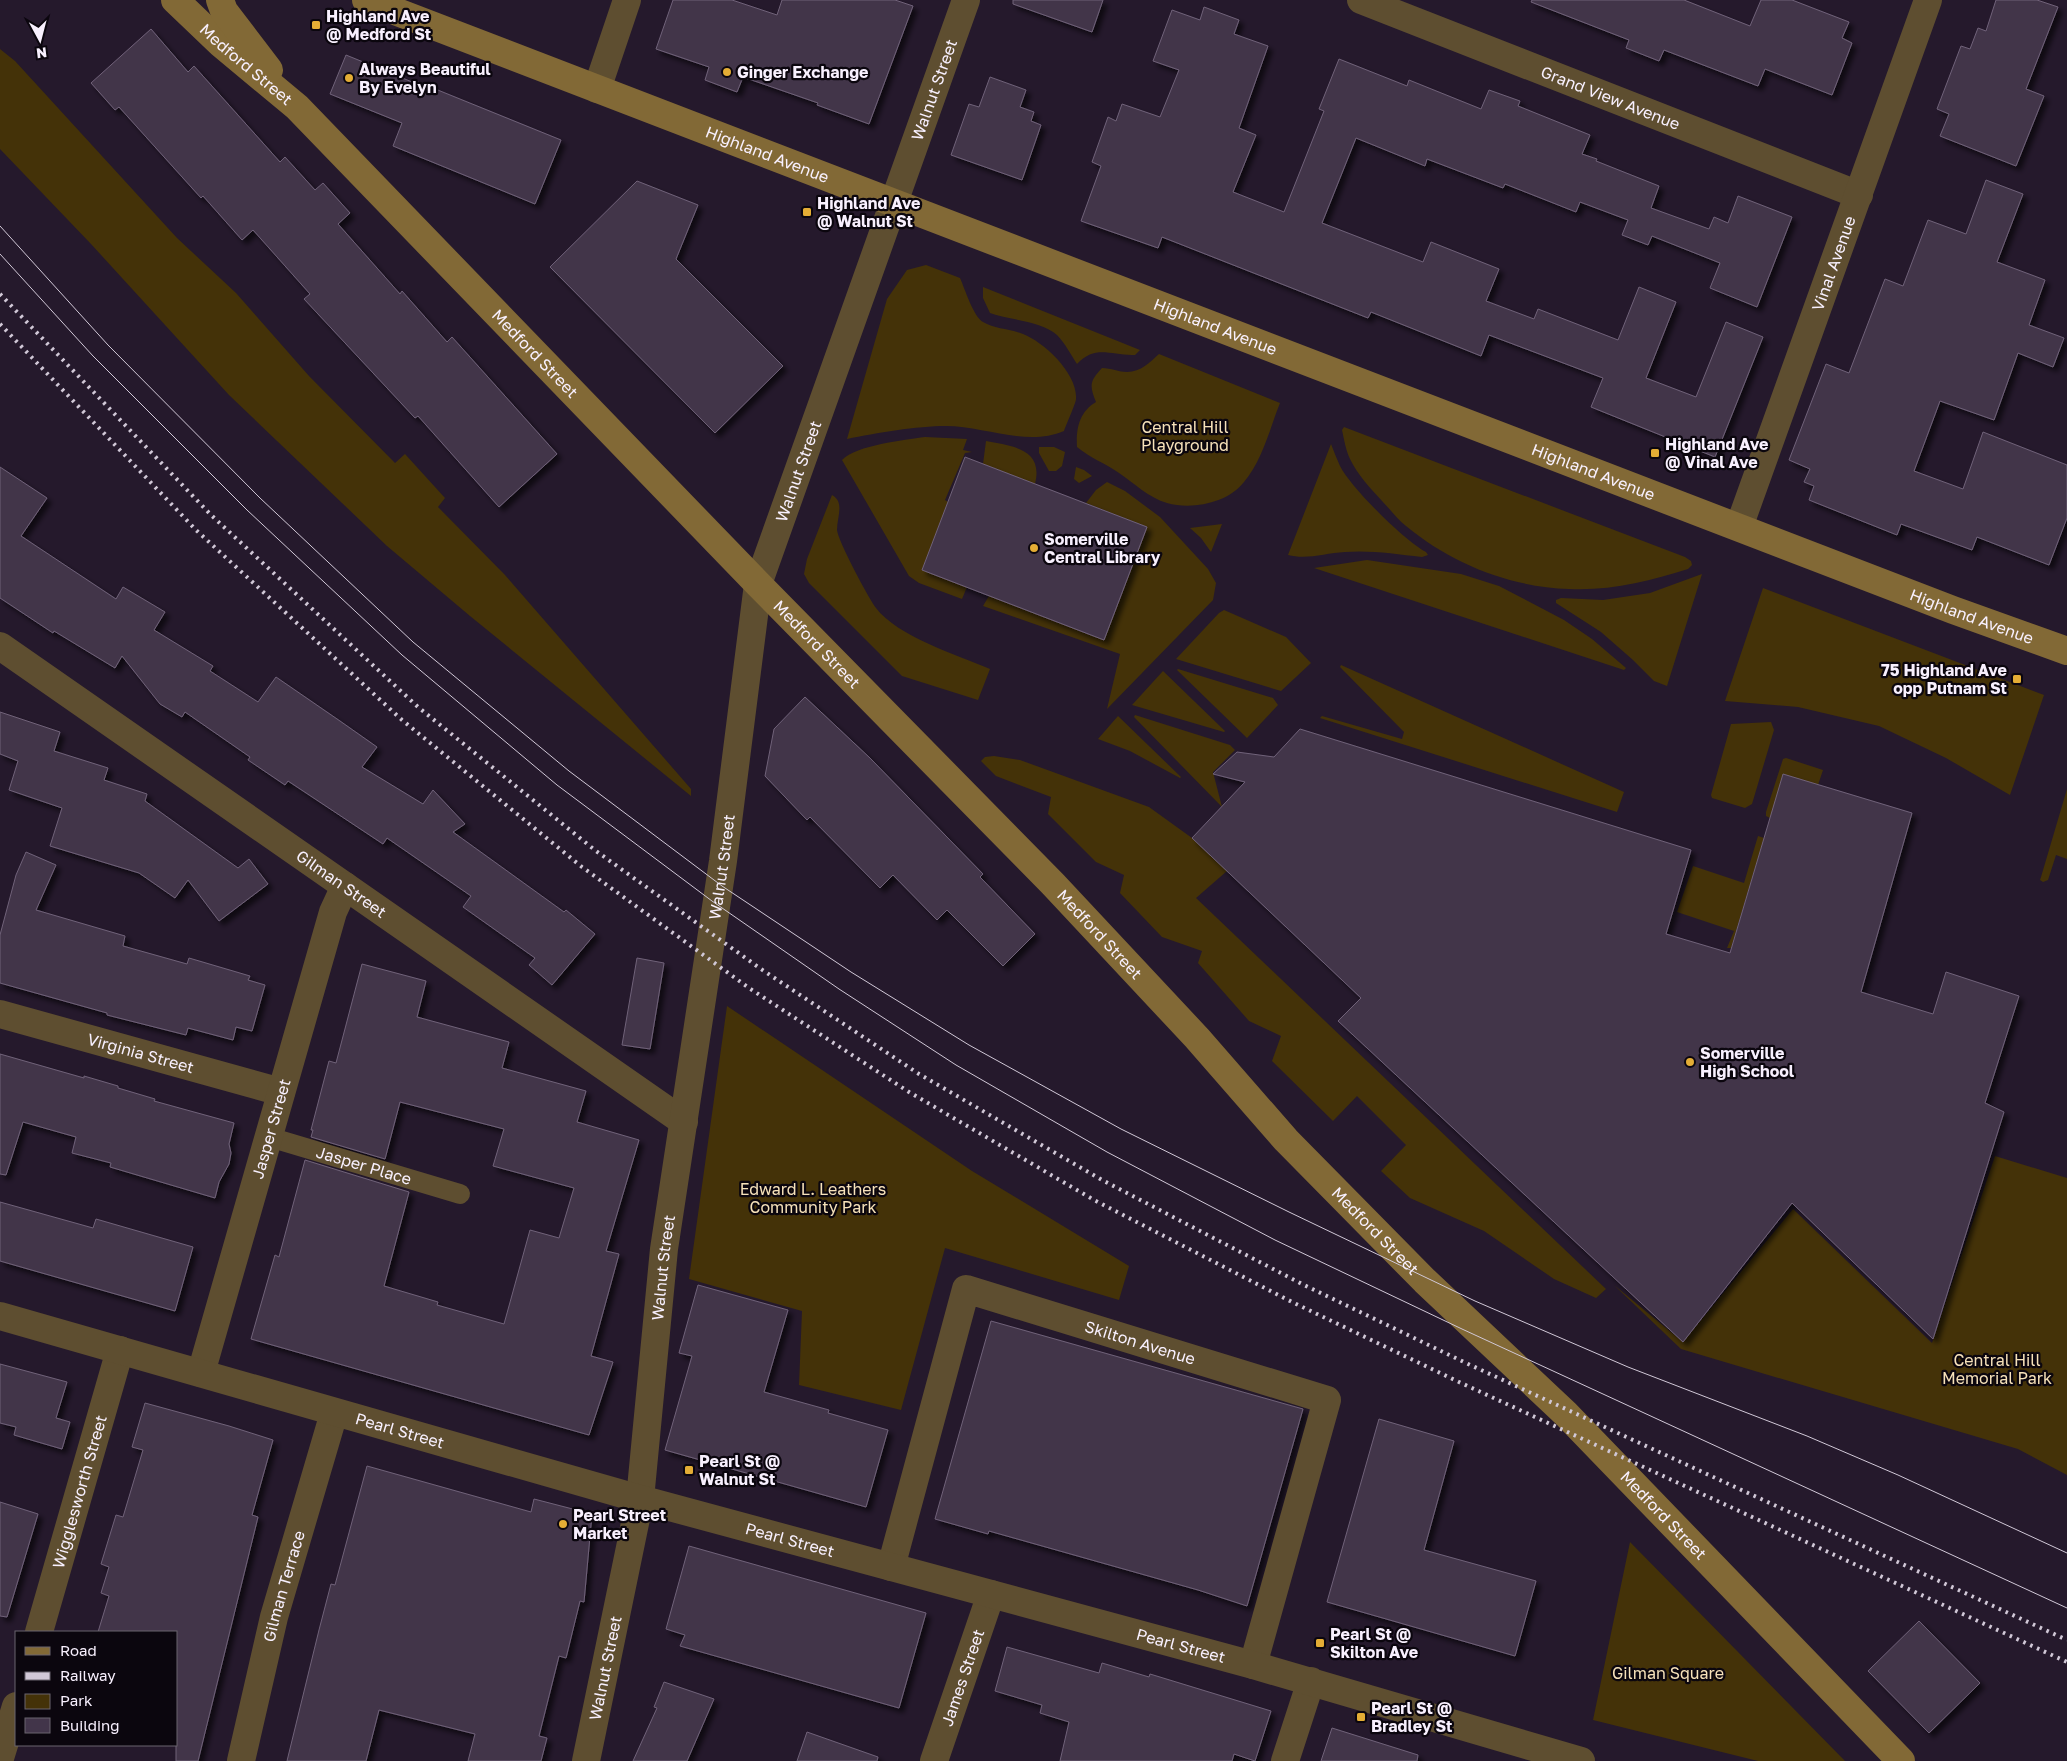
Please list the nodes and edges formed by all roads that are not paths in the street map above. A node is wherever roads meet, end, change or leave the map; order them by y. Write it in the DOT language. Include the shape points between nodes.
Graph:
graph roads {
  1 [pos="175,0"];
  2 [pos="220,0"];
  3 [pos="366,0"];
  4 [pos="627,0"];
  5 [pos="966,0"];
  6 [pos="1361,0"];
  7 [pos="1928,0"];
  8 [pos="597,89"];
  9 [pos="297,107"];
  10 [pos="1859,195"];
  11 [pos="894,203"];
  12 [pos="1739,527"];
  13 [pos="758,584"];
  14 [pos="0,646"];
  15 [pos="2067,652"];
  16 [pos="345,886"];
  17 [pos="0,1014"];
  18 [pos="281,1092"];
  19 [pos="684,1122"];
  20 [pos="268,1137"];
  21 [pos="460,1194"];
  22 [pos="0,1316"];
  23 [pos="120,1350"];
  24 [pos="202,1373"];
  25 [pos="334,1413"];
  26 [pos="640,1499"];
  27 [pos="891,1567"];
  28 [pos="991,1594"];
  29 [pos="39,1631"];
  30 [pos="1254,1665"];
  31 [pos="1312,1681"];
  32 [pos="15,1709"];
  33 [pos="0,1758"];
  34 [pos="241,1761"];
  35 [pos="586,1761"];
  36 [pos="934,1761"];
  37 [pos="1285,1761"];
  38 [pos="1581,1761"];
  39 [pos="1901,1761"];
  1 -- 9 [label="main road, Medford Street" via="220,43"];
  2 -- 9 [label="main road, Medford Street" via="224,11"];
  3 -- 8 [label="main road, Highland Avenue"];
  4 -- 8 [label="street"];
  5 -- 11 [label="street, Walnut Street"];
  6 -- 10 [label="street, Grand View Avenue"];
  7 -- 10 [label="street, Vinal Avenue"];
  8 -- 11 [label="main road, Highland Avenue"];
  9 -- 13 [label="main road, Medford Street"];
  10 -- 12 [label="street, Vinal Avenue"];
  11 -- 12 [label="main road, Highland Avenue"];
  11 -- 13 [label="street, Walnut Street"];
  12 -- 15 [label="main road, Highland Avenue"];
  13 -- 19 [label="street, Walnut Street" via="724,861"];
  13 -- 39 [label="main road, Medford Street" via="1053,884 1198,1038 1286,1140 1425,1282 1548,1396"];
  14 -- 16 [label="street, Gilman Street"];
  16 -- 18 [label="street, Jasper Street" via="333,912"];
  16 -- 19 [label="street, Gilman Street"];
  17 -- 18 [label="street, Virginia Street"];
  18 -- 20 [label="street, Jasper Street"];
  19 -- 26 [label="street, Walnut Street" via="664,1249"];
  20 -- 21 [label="lane, Jasper Place"];
  20 -- 24 [label="street, Jasper Street"];
  22 -- 23 [label="street, Pearl Street"];
  23 -- 24 [label="street, Pearl Street"];
  23 -- 29 [label="street, Wigglesworth Street"];
  24 -- 25 [label="street, Pearl Street"];
  25 -- 26 [label="street, Pearl Street"];
  25 -- 34 [label="street, Gilman Terrace" via="274,1617"];
  26 -- 27 [label="street, Pearl Street"];
  26 -- 35 [label="street, Walnut Street"];
  27 -- 28 [label="street, Pearl Street"];
  27 -- 30 [label="street, Skilton Avenue" via="966,1289 1327,1400"];
  28 -- 30 [label="street, Pearl Street"];
  28 -- 36 [label="street, James Street"];
  30 -- 31 [label="street, Pearl Street"];
  31 -- 37 [label="street"];
  31 -- 38 [label="street, Pearl Street"];
  32 -- 33 [label="street"];
}
